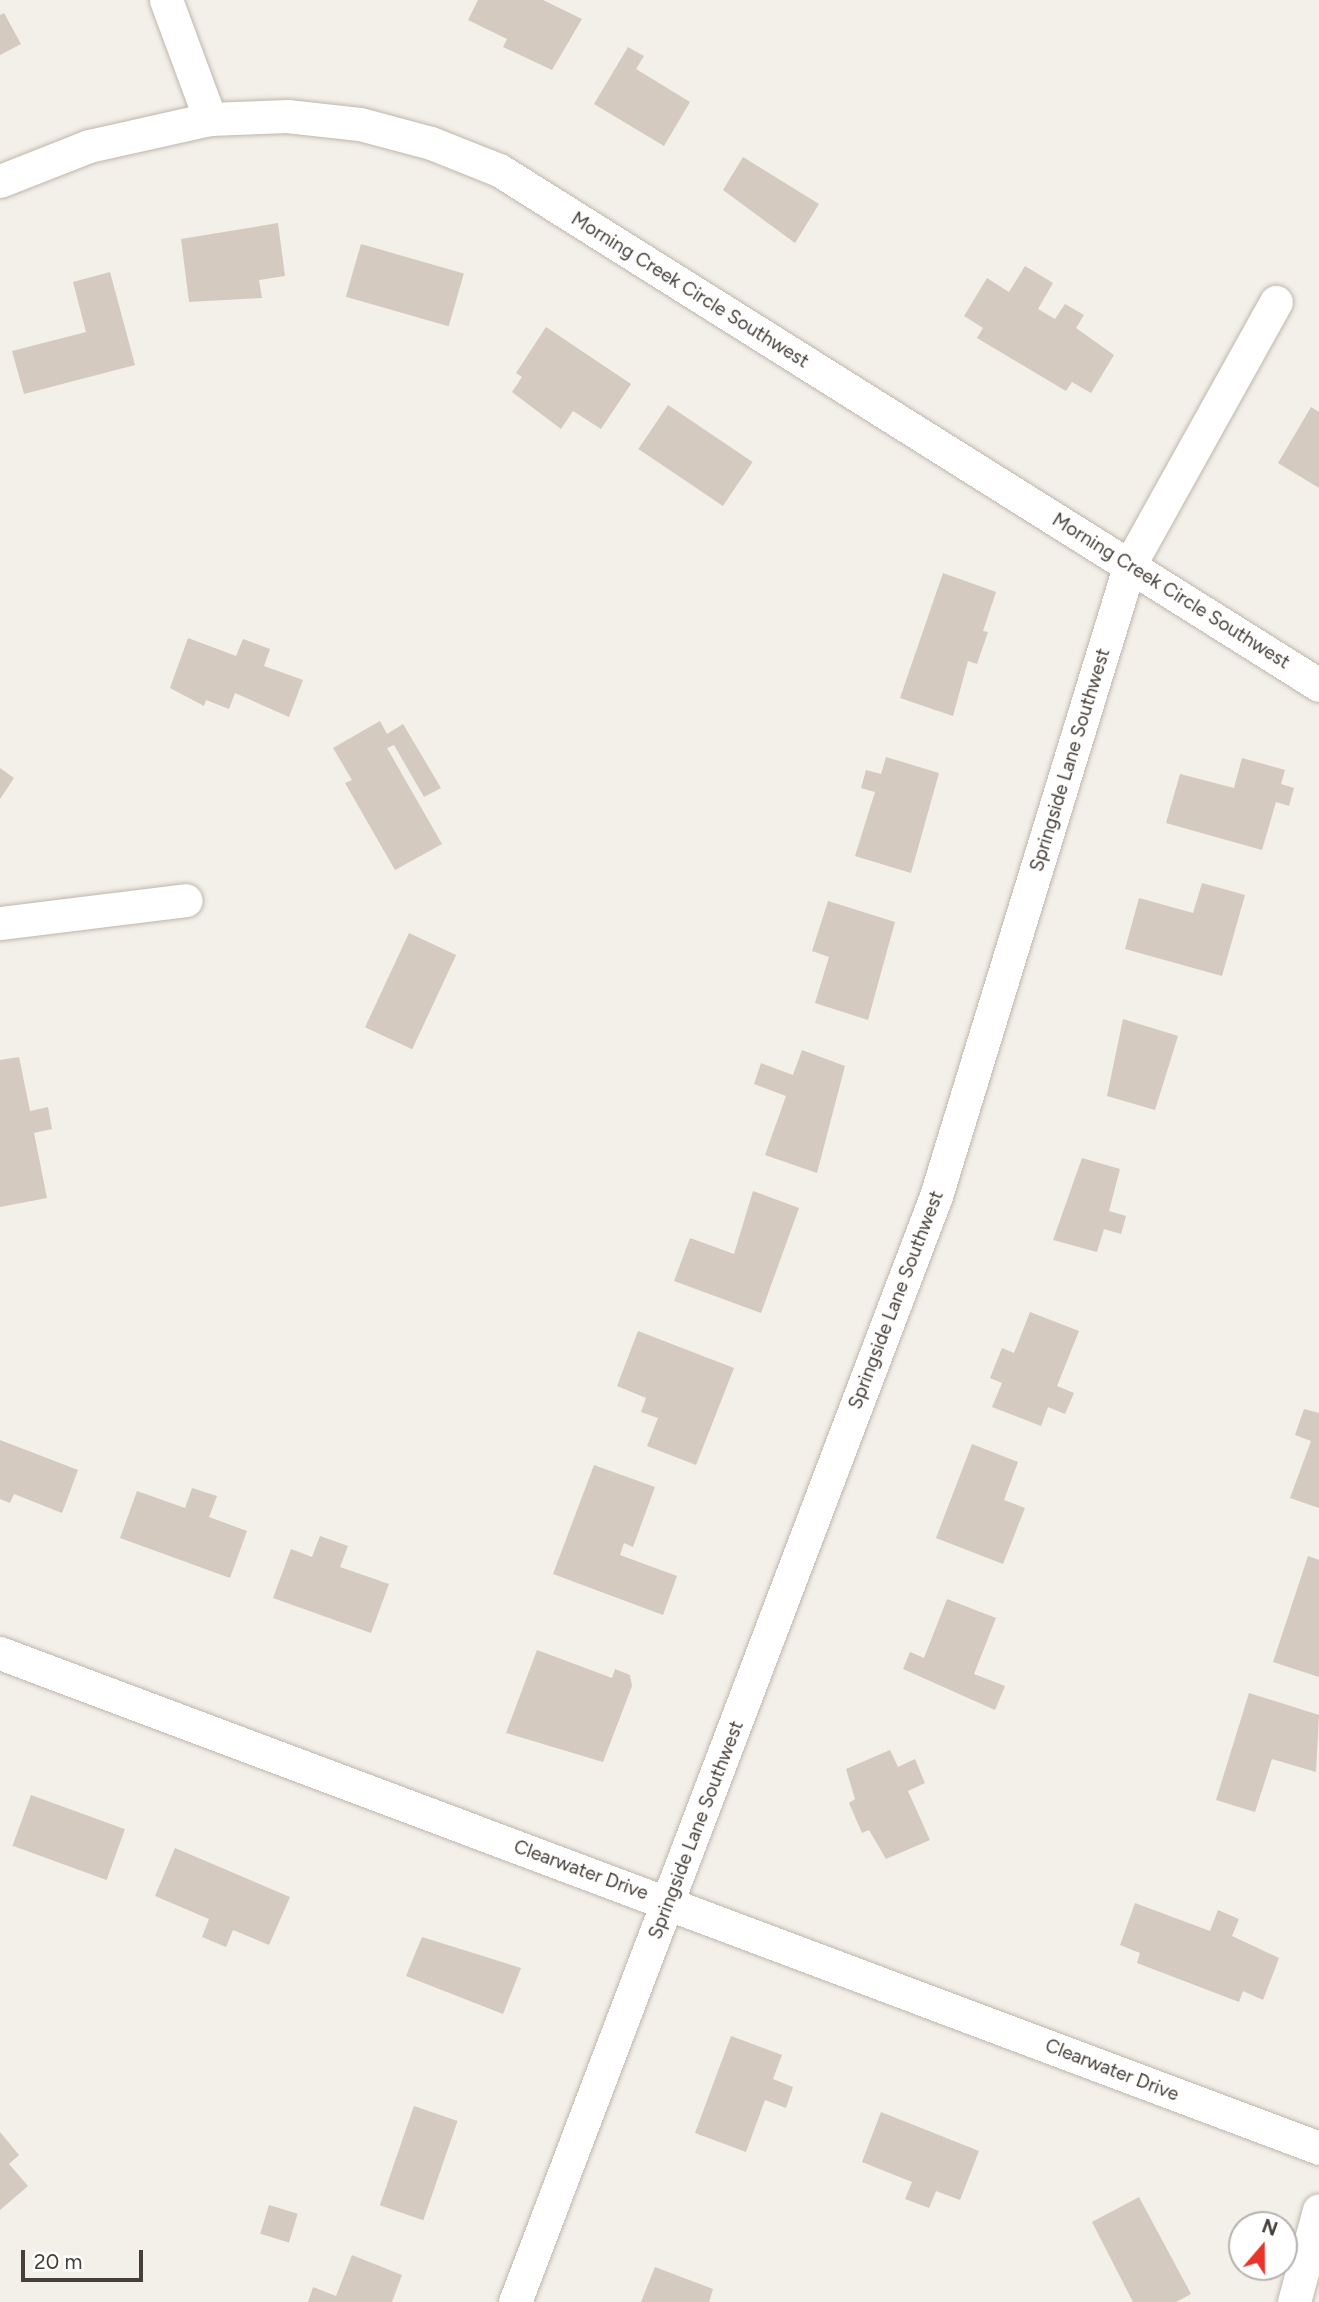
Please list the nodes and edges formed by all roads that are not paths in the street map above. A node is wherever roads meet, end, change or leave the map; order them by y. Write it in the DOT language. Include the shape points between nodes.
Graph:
graph roads {
  1 [pos="166,0"];
  2 [pos="211,119"];
  3 [pos="0,181"];
  4 [pos="1276,302"];
  5 [pos="1130,564"];
  6 [pos="1319,685"];
  7 [pos="186,900"];
  8 [pos="0,923"];
  9 [pos="0,1653"];
  10 [pos="668,1903"];
  11 [pos="1319,2148"];
  12 [pos="1319,2210"];
  13 [pos="516,2302"];
  14 [pos="1294,2302"];
  1 -- 2 [label="street"];
  2 -- 3 [label="street, Morning Creek Circle Southwest" via="89,146"];
  2 -- 5 [label="street, Morning Creek Circle Southwest" via="287,116 360,124 499,170"];
  4 -- 5 [label="street, Springside Lane Southwest"];
  5 -- 6 [label="street, Morning Creek Circle Southwest"];
  5 -- 10 [label="street, Springside Lane Southwest" via="936,1196"];
  7 -- 8 [label="street"];
  9 -- 10 [label="street, Clearwater Drive"];
  10 -- 11 [label="street, Clearwater Drive"];
  10 -- 13 [label="street, Springside Lane Southwest"];
  12 -- 14 [label="street"];
}
